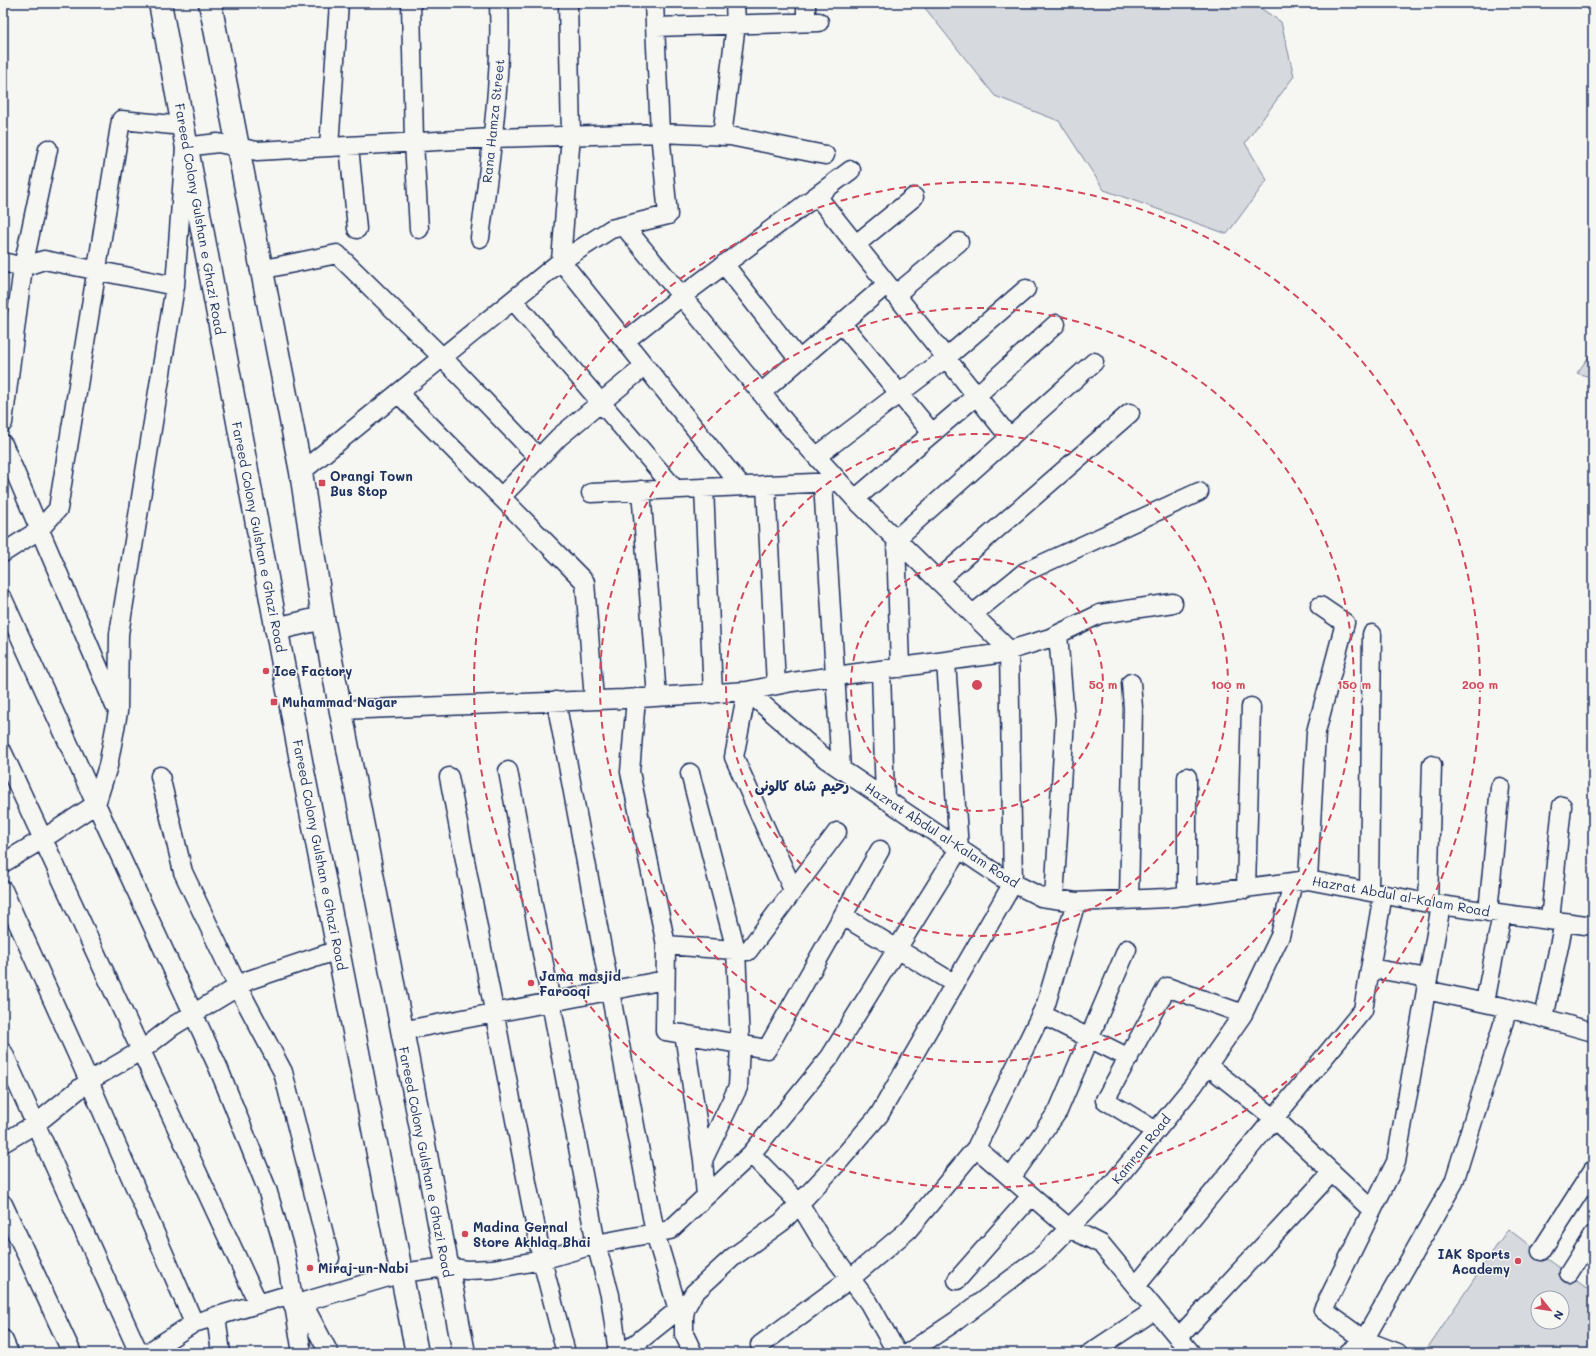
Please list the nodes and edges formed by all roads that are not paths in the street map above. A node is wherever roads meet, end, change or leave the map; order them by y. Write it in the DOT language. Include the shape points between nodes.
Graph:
graph roads {
  1 [pos="160,3"];
  2 [pos="210,3"];
  3 [pos="339,3"];
  4 [pos="411,3"];
  5 [pos="499,3"];
  6 [pos="568,3"];
  7 [pos="654,3"];
  8 [pos="735,3"];
  9 [pos="806,3"];
  10 [pos="736,24"];
  11 [pos="655,27"];
  12 [pos="660,133"];
  13 [pos="571,136"];
  14 [pos="722,136"];
  15 [pos="184,137"];
  16 [pos="492,138"];
  17 [pos="414,142"];
  18 [pos="236,146"];
  19 [pos="349,146"];
  20 [pos="329,147"];
  21 [pos="48,149"];
  22 [pos="825,155"];
  23 [pos="851,170"];
  24 [pos="817,196"];
  25 [pos="914,197"];
  26 [pos="624,226"];
  27 [pos="357,229"];
  28 [pos="419,229"];
  29 [pos="480,238"];
  30 [pos="959,242"];
  31 [pos="855,245"];
  32 [pos="561,261"];
  33 [pos="3,262"];
  34 [pos="724,264"];
  35 [pos="23,267"];
  36 [pos="260,270"];
  37 [pos="98,271"];
  38 [pos="175,286"];
  39 [pos="891,289"];
  40 [pos="1026,289"];
  41 [pos="682,296"];
  42 [pos="513,300"];
  43 [pos="842,324"];
  44 [pos="1056,324"];
  45 [pos="625,341"];
  46 [pos="442,357"];
  47 [pos="946,358"];
  48 [pos="799,360"];
  49 [pos="1094,362"];
  50 [pos="646,366"];
  51 [pos="398,393"];
  52 [pos="762,393"];
  53 [pos="899,394"];
  54 [pos="976,396"];
  55 [pos="601,402"];
  56 [pos="1130,413"];
  57 [pos="3,423"];
  58 [pos="932,433"];
  59 [pos="1010,438"];
  60 [pos="3,444"];
  61 [pos="817,456"];
  62 [pos="539,458"];
  63 [pos="301,472"];
  64 [pos="831,483"];
  65 [pos="766,485"];
  66 [pos="741,486"];
  67 [pos="704,488"];
  68 [pos="675,489"];
  69 [pos="641,490"];
  70 [pos="591,492"];
  71 [pos="1200,492"];
  72 [pos="501,497"];
  73 [pos="855,499"];
  74 [pos="39,530"];
  75 [pos="896,539"];
  76 [pos="3,553"];
  77 [pos="938,580"];
  78 [pos="3,599"];
  79 [pos="1173,603"];
  80 [pos="1320,606"];
  81 [pos="973,614"];
  82 [pos="323,618"];
  83 [pos="276,629"];
  84 [pos="1058,634"];
  85 [pos="1372,634"];
  86 [pos="1009,650"];
  87 [pos="946,662"];
  88 [pos="900,668"];
  89 [pos="881,670"];
  90 [pos="835,676"];
  91 [pos="1131,682"];
  92 [pos="776,685"];
  93 [pos="747,691"];
  94 [pos="714,694"];
  95 [pos="657,697"];
  96 [pos="636,698"];
  97 [pos="594,700"];
  98 [pos="556,701"];
  99 [pos="1250,707"];
  100 [pos="340,710"];
  101 [pos="118,712"];
  102 [pos="3,753"];
  103 [pos="1432,765"];
  104 [pos="841,769"];
  105 [pos="508,771"];
  106 [pos="690,773"];
  107 [pos="160,776"];
  108 [pos="449,777"];
  109 [pos="1187,777"];
  110 [pos="1500,788"];
  111 [pos="884,799"];
  112 [pos="96,804"];
  113 [pos="1562,806"];
  114 [pos="837,832"];
  115 [pos="42,839"];
  116 [pos="959,849"];
  117 [pos="880,850"];
  118 [pos="3,863"];
  119 [pos="1301,881"];
  120 [pos="1013,883"];
  121 [pos="1246,888"];
  122 [pos="3,890"];
  123 [pos="793,890"];
  124 [pos="1376,893"];
  125 [pos="1187,896"];
  126 [pos="1054,899"];
  127 [pos="1129,900"];
  128 [pos="1076,902"];
  129 [pos="1435,904"];
  130 [pos="1495,912"];
  131 [pos="843,916"];
  132 [pos="1557,921"];
  133 [pos="1593,926"];
  134 [pos="666,945"];
  135 [pos="897,949"];
  136 [pos="1127,949"];
  137 [pos="338,950"];
  138 [pos="736,950"];
  139 [pos="1370,968"];
  140 [pos="665,980"];
  141 [pos="955,984"];
  142 [pos="1427,984"];
  143 [pos="238,987"];
  144 [pos="611,991"];
  145 [pos="551,1002"];
  146 [pos="1485,1002"];
  147 [pos="1508,1008"];
  148 [pos="194,1013"];
  149 [pos="493,1013"];
  150 [pos="1041,1014"];
  151 [pos="1243,1014"];
  152 [pos="1544,1018"];
  153 [pos="401,1031"];
  154 [pos="1593,1032"];
  155 [pos="684,1034"];
  156 [pos="1089,1038"];
  157 [pos="740,1044"];
  158 [pos="142,1050"];
  159 [pos="3,1052"];
  160 [pos="1128,1058"];
  161 [pos="1207,1065"];
  162 [pos="89,1081"];
  163 [pos="1274,1118"];
  164 [pos="36,1123"];
  165 [pos="1156,1131"];
  166 [pos="3,1143"];
  167 [pos="976,1148"];
  168 [pos="751,1154"];
  169 [pos="703,1160"];
  170 [pos="1593,1170"];
  171 [pos="1332,1172"];
  172 [pos="1011,1178"];
  173 [pos="706,1196"];
  174 [pos="1031,1196"];
  175 [pos="3,1204"];
  176 [pos="799,1204"];
  177 [pos="1372,1210"];
  178 [pos="1069,1228"];
  179 [pos="655,1233"];
  180 [pos="1593,1235"];
  181 [pos="596,1244"];
  182 [pos="1541,1252"];
  183 [pos="330,1258"];
  184 [pos="542,1260"];
  185 [pos="446,1267"];
  186 [pos="402,1273"];
  187 [pos="1569,1273"];
  188 [pos="851,1278"];
  189 [pos="957,1280"];
  190 [pos="1136,1286"];
  191 [pos="295,1300"];
  192 [pos="258,1303"];
  193 [pos="1155,1310"];
  194 [pos="681,1312"];
  195 [pos="216,1316"];
  196 [pos="194,1323"];
  197 [pos="1178,1338"];
  198 [pos="3,1339"];
  199 [pos="1364,1340"];
  200 [pos="760,1345"];
  201 [pos="170,1346"];
  202 [pos="9,1353"];
  203 [pos="72,1353"];
  204 [pos="139,1353"];
  205 [pos="147,1353"];
  206 [pos="221,1353"];
  207 [pos="302,1353"];
  208 [pos="329,1353"];
  209 [pos="417,1353"];
  210 [pos="464,1353"];
  211 [pos="566,1353"];
  212 [pos="618,1353"];
  213 [pos="624,1353"];
  214 [pos="693,1353"];
  215 [pos="897,1353"];
  216 [pos="908,1353"];
  217 [pos="1090,1353"];
  218 [pos="1191,1353"];
  219 [pos="1348,1353"];
  220 [pos="1398,1353"];
  1 -- 15 [label="main road, Fareed Colony Gulshan e Ghazi Road"];
  2 -- 18 [label="main road, Fareed Colony Gulshan e Ghazi Road"];
  3 -- 20 [label="street"];
  4 -- 17 [label="street"];
  5 -- 16 [label="street, Rana Hamza Street" via="501,47"];
  6 -- 13 [label="street"];
  7 -- 11 [label="street"];
  8 -- 10 [label="street"];
  9 -- 10 [label="street" via="812,22"];
  10 -- 11 [label="street"];
  10 -- 14 [label="street"];
  11 -- 12 [label="street"];
  12 -- 13 [label="street"];
  12 -- 14 [label="street"];
  12 -- 26 [label="street" via="668,214"];
  13 -- 16 [label="street"];
  13 -- 32 [label="street"];
  14 -- 22 [label="street"];
  15 -- 18 [label="street"];
  15 -- 37 [label="street" via="122,120"];
  15 -- 38 [label="street"];
  15 -- 83 [label="main road, Fareed Colony Gulshan e Ghazi Road"];
  16 -- 17 [label="street"];
  16 -- 29 [label="street, Rana Hamza Street"];
  17 -- 19 [label="street"];
  17 -- 28 [label="street"];
  18 -- 20 [label="street" via="257,151"];
  18 -- 36 [label="main road, Fareed Colony Gulshan e Ghazi Road"];
  19 -- 20 [label="street"];
  19 -- 27 [label="street"];
  21 -- 35 [label="street"];
  23 -- 24 [label="street"];
  24 -- 31 [label="street"];
  24 -- 34 [label="street"];
  25 -- 31 [label="street"];
  26 -- 32 [label="street" via="611,229"];
  26 -- 41 [label="street"];
  30 -- 39 [label="street"];
  31 -- 39 [label="street"];
  32 -- 42 [label="street"];
  32 -- 45 [label="street"];
  33 -- 35 [label="street"];
  34 -- 41 [label="street"];
  34 -- 48 [label="street"];
  35 -- 37 [label="street" via="44,260"];
  35 -- 57 [label="street"];
  36 -- 46 [label="street" via="337,254"];
  36 -- 63 [label="main road, Fareed Colony Gulshan e Ghazi Road"];
  37 -- 38 [label="street"];
  37 -- 74 [label="street" via="58,509"];
  38 -- 101 [label="street" via="119,634"];
  39 -- 43 [label="street"];
  39 -- 47 [label="street"];
  40 -- 47 [label="street"];
  41 -- 45 [label="street"];
  41 -- 52 [label="street"];
  42 -- 46 [label="street"];
  42 -- 55 [label="street"];
  43 -- 48 [label="street"];
  43 -- 53 [label="street"];
  44 -- 54 [label="street"];
  45 -- 50 [label="street"];
  46 -- 51 [label="street"];
  46 -- 62 [label="street"];
  47 -- 53 [label="street"];
  47 -- 54 [label="street"];
  48 -- 52 [label="street"];
  49 -- 59 [label="street"];
  50 -- 55 [label="street"];
  50 -- 66 [label="street"];
  51 -- 63 [label="street"];
  51 -- 72 [label="street"];
  52 -- 61 [label="street"];
  53 -- 58 [label="street"];
  53 -- 61 [label="street"];
  54 -- 58 [label="street"];
  54 -- 59 [label="street"];
  55 -- 62 [label="street" via="559,437"];
  55 -- 68 [label="street"];
  56 -- 77 [label="street"];
  58 -- 73 [label="street"];
  59 -- 75 [label="street"];
  60 -- 74 [label="street"];
  61 -- 64 [label="street"];
  62 -- 72 [label="street"];
  63 -- 82 [label="main road, Fareed Colony Gulshan e Ghazi Road"];
  64 -- 65 [label="street"];
  64 -- 73 [label="street"];
  64 -- 90 [label="street"];
  65 -- 66 [label="street"];
  65 -- 92 [label="street"];
  66 -- 67 [label="street"];
  67 -- 68 [label="street"];
  67 -- 94 [label="street"];
  68 -- 69 [label="street"];
  69 -- 70 [label="street"];
  69 -- 95 [label="street"];
  71 -- 81 [label="street" via="1025,572"];
  72 -- 97 [label="street" via="585,582"];
  73 -- 75 [label="street"];
  74 -- 76 [label="street"];
  74 -- 101 [label="street"];
  75 -- 77 [label="street"];
  75 -- 88 [label="street"];
  77 -- 81 [label="street"];
  78 -- 112 [label="street"];
  79 -- 84 [label="street" via="1100,614"];
  80 -- 119 [label="street, Kamran Road" via="1345,623 1316,732"];
  81 -- 86 [label="street"];
  82 -- 83 [label="main road"];
  82 -- 100 [label="main road, Fareed Colony Gulshan e Ghazi Road"];
  83 -- 137 [label="main road, Fareed Colony Gulshan e Ghazi Road"];
  84 -- 86 [label="street"];
  84 -- 126 [label="street" via="1065,719"];
  85 -- 124 [label="street"];
  86 -- 87 [label="street"];
  86 -- 120 [label="street"];
  87 -- 88 [label="street"];
  87 -- 116 [label="street"];
  88 -- 89 [label="street"];
  89 -- 90 [label="street"];
  89 -- 111 [label="street"];
  90 -- 92 [label="street"];
  90 -- 104 [label="street"];
  91 -- 127 [label="street" via="1133,708"];
  92 -- 93 [label="street"];
  93 -- 94 [label="street"];
  93 -- 104 [label="street, Hazrat Abdul al-Kalam Road"];
  93 -- 123 [label="street" via="734,757"];
  94 -- 95 [label="street"];
  95 -- 96 [label="street"];
  96 -- 97 [label="street"];
  96 -- 134 [label="street" via="630,772"];
  97 -- 98 [label="street"];
  98 -- 100 [label="street"];
  98 -- 144 [label="street"];
  99 -- 121 [label="street"];
  100 -- 153 [label="main road, Fareed Colony Gulshan e Ghazi Road"];
  101 -- 112 [label="street" via="108,766"];
  102 -- 115 [label="street"];
  103 -- 129 [label="street"];
  104 -- 111 [label="street, Hazrat Abdul al-Kalam Road"];
  105 -- 145 [label="street"];
  106 -- 138 [label="street"];
  107 -- 143 [label="street" via="183,872"];
  108 -- 149 [label="street"];
  109 -- 125 [label="street"];
  110 -- 130 [label="street"];
  111 -- 116 [label="street, Hazrat Abdul al-Kalam Road"];
  112 -- 115 [label="street"];
  112 -- 148 [label="street"];
  113 -- 132 [label="street"];
  114 -- 123 [label="street"];
  115 -- 118 [label="street"];
  115 -- 158 [label="street"];
  116 -- 120 [label="street, Hazrat Abdul al-Kalam Road"];
  116 -- 135 [label="street"];
  117 -- 131 [label="street"];
  119 -- 121 [label="street, Hazrat Abdul al-Kalam Road"];
  119 -- 124 [label="street, Hazrat Abdul al-Kalam Road"];
  119 -- 151 [label="street, Kamran Road" via="1280,936"];
  120 -- 126 [label="street, Hazrat Abdul al-Kalam Road"];
  120 -- 141 [label="street"];
  121 -- 125 [label="street, Hazrat Abdul al-Kalam Road"];
  122 -- 162 [label="street"];
  123 -- 138 [label="street" via="748,951"];
  124 -- 129 [label="street, Hazrat Abdul al-Kalam Road"];
  124 -- 139 [label="street"];
  125 -- 127 [label="street, Hazrat Abdul al-Kalam Road"];
  126 -- 128 [label="street, Hazrat Abdul al-Kalam Road"];
  127 -- 128 [label="street, Hazrat Abdul al-Kalam Road"];
  128 -- 150 [label="street"];
  129 -- 130 [label="street, Hazrat Abdul al-Kalam Road"];
  129 -- 142 [label="street"];
  130 -- 132 [label="street, Hazrat Abdul al-Kalam Road"];
  130 -- 146 [label="street"];
  131 -- 135 [label="street"];
  131 -- 157 [label="street" via="767,1049"];
  132 -- 133 [label="street, Hazrat Abdul al-Kalam Road"];
  132 -- 152 [label="street"];
  134 -- 138 [label="street"];
  134 -- 140 [label="street"];
  135 -- 141 [label="street"];
  135 -- 168 [label="street" via="830,1057"];
  136 -- 156 [label="street"];
  137 -- 143 [label="street" via="249,980"];
  137 -- 186 [label="main road, Fareed Colony Gulshan e Ghazi Road"];
  138 -- 157 [label="street"];
  139 -- 142 [label="street"];
  139 -- 163 [label="street" via="1362,1010"];
  140 -- 144 [label="street"];
  140 -- 155 [label="street" via="664,1031"];
  141 -- 176 [label="street" via="879,1115"];
  142 -- 146 [label="street"];
  142 -- 177 [label="street" via="1396,1162"];
  143 -- 148 [label="street"];
  143 -- 183 [label="street" via="283,1072"];
  144 -- 145 [label="street"];
  144 -- 179 [label="street"];
  145 -- 149 [label="street"];
  145 -- 181 [label="street"];
  146 -- 147 [label="street"];
  147 -- 152 [label="street"];
  147 -- 199 [label="street" via="1454,1182"];
  148 -- 158 [label="street"];
  148 -- 191 [label="street" via="267,1189 285,1252"];
  149 -- 153 [label="street"];
  149 -- 184 [label="street"];
  150 -- 156 [label="street"];
  150 -- 167 [label="street"];
  151 -- 160 [label="street" via="1168,987"];
  151 -- 161 [label="street, Kamran Road"];
  152 -- 154 [label="street"];
  153 -- 185 [label="main road, Fareed Colony Gulshan e Ghazi Road"];
  155 -- 157 [label="street"];
  155 -- 169 [label="street"];
  156 -- 160 [label="street"];
  156 -- 172 [label="street" via="1058,1111"];
  157 -- 169 [label="street" via="738,1087"];
  158 -- 162 [label="street"];
  158 -- 192 [label="street"];
  159 -- 164 [label="street"];
  160 -- 165 [label="street" via="1105,1100"];
  161 -- 163 [label="street"];
  161 -- 165 [label="street, Kamran Road"];
  162 -- 164 [label="street"];
  162 -- 196 [label="street"];
  163 -- 171 [label="street"];
  163 -- 190 [label="street"];
  164 -- 166 [label="street"];
  164 -- 204 [label="street"];
  165 -- 178 [label="street, Kamran Road" via="1112,1184"];
  167 -- 172 [label="street"];
  167 -- 188 [label="street" via="908,1230"];
  168 -- 173 [label="street"];
  168 -- 176 [label="street"];
  169 -- 173 [label="street"];
  170 -- 182 [label="street"];
  171 -- 177 [label="street"];
  171 -- 197 [label="street"];
  172 -- 174 [label="street"];
  173 -- 179 [label="street" via="670,1230"];
  174 -- 178 [label="street"];
  174 -- 189 [label="street"];
  175 -- 203 [label="street"];
  176 -- 188 [label="street" via="822,1241"];
  176 -- 194 [label="street" via="782,1222 733,1257 694,1293"];
  177 -- 199 [label="street" via="1323,1310"];
  178 -- 190 [label="street" via="1101,1244"];
  178 -- 216 [label="street, Kamran Road" via="1043,1256 956,1321"];
  179 -- 181 [label="street"];
  179 -- 194 [label="street"];
  180 -- 187 [label="street"];
  181 -- 184 [label="street"];
  181 -- 212 [label="street" via="610,1295"];
  184 -- 185 [label="street" via="492,1269 466,1270"];
  184 -- 211 [label="street"];
  185 -- 186 [label="street"];
  185 -- 210 [label="main road, Fareed Colony Gulshan e Ghazi Road"];
  186 -- 191 [label="street"];
  186 -- 209 [label="main road, Fareed Colony Gulshan e Ghazi Road"];
  188 -- 200 [label="street"];
  188 -- 215 [label="street" via="869,1303"];
  190 -- 193 [label="street"];
  191 -- 192 [label="street"];
  191 -- 207 [label="street"];
  191 -- 208 [label="street"];
  192 -- 195 [label="street"];
  193 -- 197 [label="street"];
  193 -- 217 [label="street"];
  194 -- 213 [label="street"];
  194 -- 214 [label="street" via="684,1334"];
  195 -- 196 [label="street"];
  195 -- 206 [label="street"];
  196 -- 201 [label="street"];
  197 -- 218 [label="street"];
  198 -- 202 [label="street"];
  199 -- 219 [label="street"];
  199 -- 220 [label="street"];
  201 -- 205 [label="street"];
}
